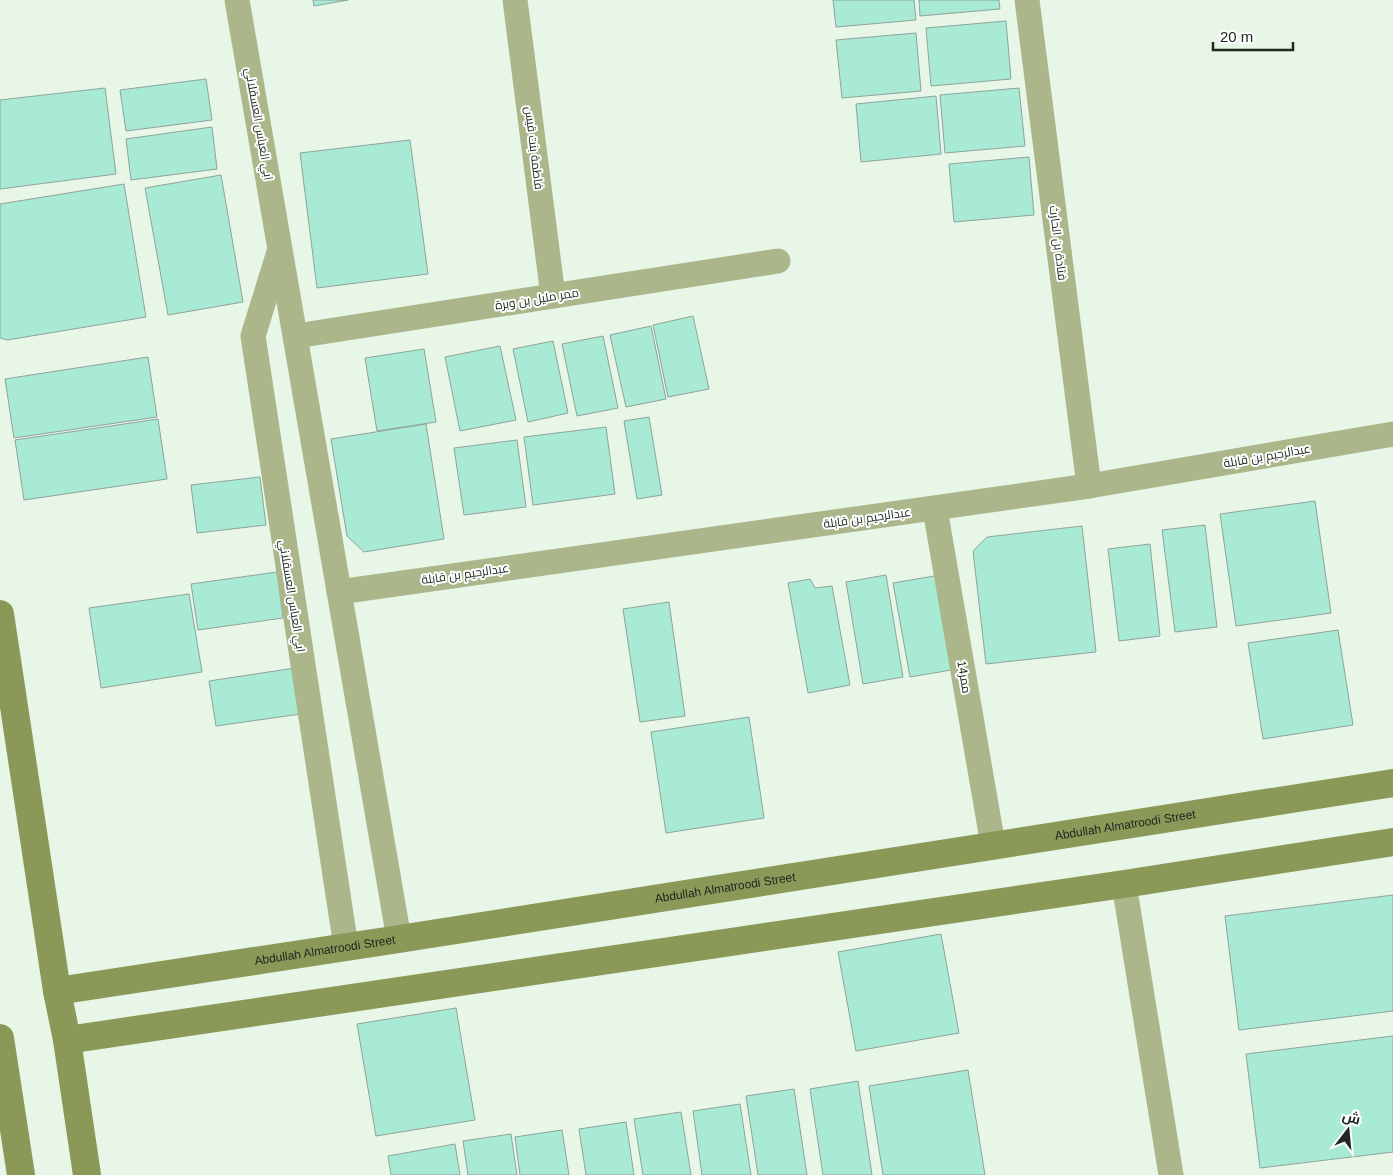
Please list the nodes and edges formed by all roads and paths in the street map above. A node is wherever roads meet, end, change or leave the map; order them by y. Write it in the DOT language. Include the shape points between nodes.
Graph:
graph roads {
  1 [pos="237,0"];
  2 [pos="515,0"];
  3 [pos="1027,0"];
  4 [pos="280,247"];
  5 [pos="778,261"];
  6 [pos="553,296"];
  7 [pos="296,336"];
  8 [pos="1393,434"];
  9 [pos="1089,486"];
  10 [pos="935,509"];
  11 [pos="338,592"];
  12 [pos="0,614"];
  13 [pos="1393,783"];
  14 [pos="1393,842"];
  15 [pos="993,845"];
  16 [pos="1124,884"];
  17 [pos="399,939"];
  18 [pos="346,947"];
  19 [pos="57,991"];
  20 [pos="0,1038"];
  21 [pos="67,1040"];
  22 [pos="8,1146"];
  23 [pos="22,1175"];
  24 [pos="87,1175"];
  25 [pos="1171,1175"];
  1 -- 4 [label="street, ابي العباس العسقلاني"];
  2 -- 6 [label="street, فاطمة بنت قيس"];
  3 -- 9 [label="street, فتادة بن الحارث"];
  4 -- 7 [label="street, ابي العباس العسقلاني"];
  4 -- 18 [label="street, ابي العباس العسقلاني" via="254,336"];
  5 -- 6 [label="street, ممر مليل بن وبرة"];
  6 -- 7 [label="street, ممر مليل بن وبرة"];
  7 -- 11 [label="street, ابي العباس العسقلاني"];
  8 -- 9 [label="street, عبدالرحيم بن قابلة"];
  9 -- 10 [label="street, عبدالرحيم بن قابلة"];
  10 -- 11 [label="street, عبدالرحيم بن قابلة"];
  10 -- 15 [label="street, ممر14"];
  11 -- 17 [label="street, ابي العباس العسقلاني"];
  12 -- 19 [label="street"];
  13 -- 15 [label="street, Abdullah Almatroodi Street"];
  14 -- 16 [label="street"];
  15 -- 17 [label="street, Abdullah Almatroodi Street"];
  16 -- 21 [label="street"];
  16 -- 25 [label="street"];
  17 -- 18 [label="street, Abdullah Almatroodi Street"];
  18 -- 19 [label="street, Abdullah Almatroodi Street"];
  19 -- 21 [label="street"];
  20 -- 22 [label="street"];
  21 -- 24 [label="street"];
  22 -- 23 [label="street"];
}
